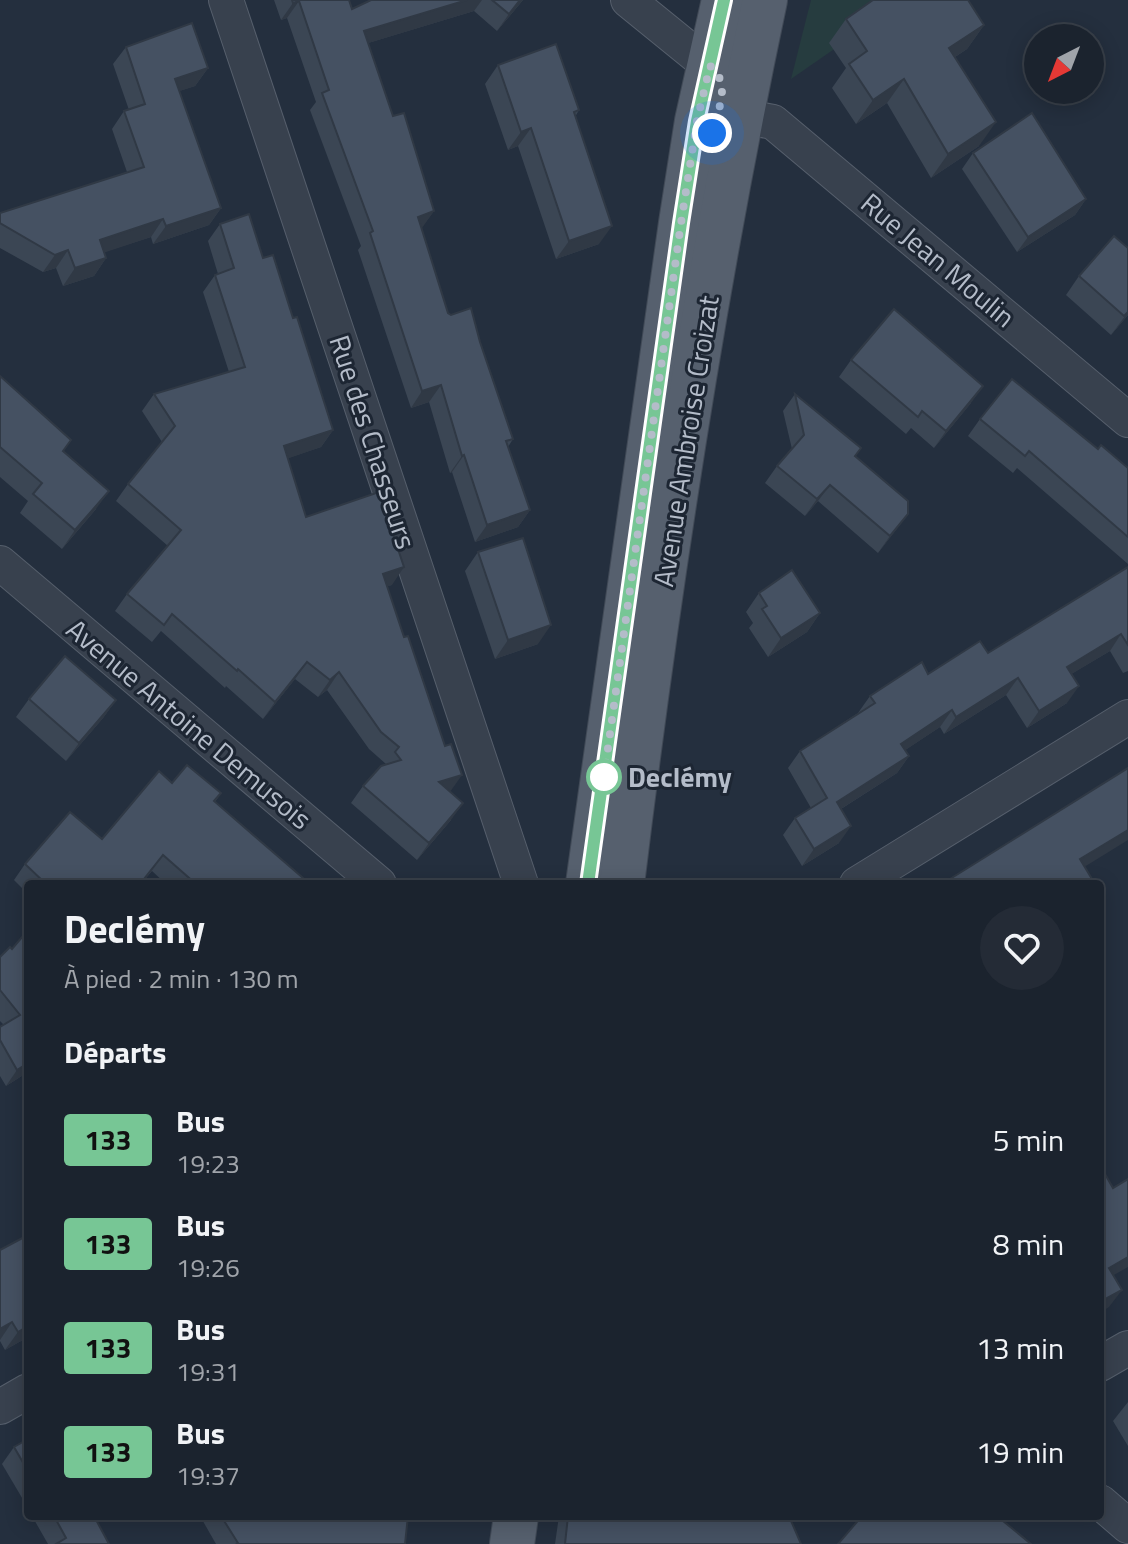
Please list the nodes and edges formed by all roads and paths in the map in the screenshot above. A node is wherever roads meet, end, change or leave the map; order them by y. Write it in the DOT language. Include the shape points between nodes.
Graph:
graph roads {
  1 [pos="226,0"];
  2 [pos="628,0"];
  3 [pos="724,0"];
  4 [pos="765,0"];
  5 [pos="710,66"];
  6 [pos="741,116"];
  7 [pos="699,346"];
  8 [pos="1128,420"];
  9 [pos="0,563"];
  10 [pos="1128,717"];
  11 [pos="374,880"];
  12 [pos="520,880"];
  13 [pos="589,880"];
  14 [pos="623,880"];
  15 [pos="863,880"];
  16 [pos="1128,1348"];
  17 [pos="1104,1362"];
  18 [pos="24,1393"];
  19 [pos="0,1407"];
  20 [pos="1104,1505"];
  21 [pos="515,1520"];
  22 [pos="1128,1526"];
  23 [pos="512,1544"];
  1 -- 12 [label="street, Rue des Chasseurs"];
  2 -- 5 [label="street"];
  3 -- 5 [label="main road, Avenue Ambroise Croizat"];
  4 -- 6 [label="main road, Avenue Ambroise Croizat"];
  5 -- 7 [label="street" via="719,74 722,93 707,154 687,306"];
  5 -- 13 [label="main road, Avenue Ambroise Croizat" via="681,223"];
  6 -- 7 [label="main road, Avenue Ambroise Croizat"];
  6 -- 8 [label="street, Rue Jean Moulin" via="773,122"];
  7 -- 14 [label="main road, Avenue Ambroise Croizat"];
  9 -- 11 [label="street, Avenue Antoine Demusois"];
  10 -- 15 [label="street"];
  16 -- 17 [label="street"];
  18 -- 19 [label="street"];
  20 -- 22 [label="street"];
  21 -- 23 [label="main road"];
}
